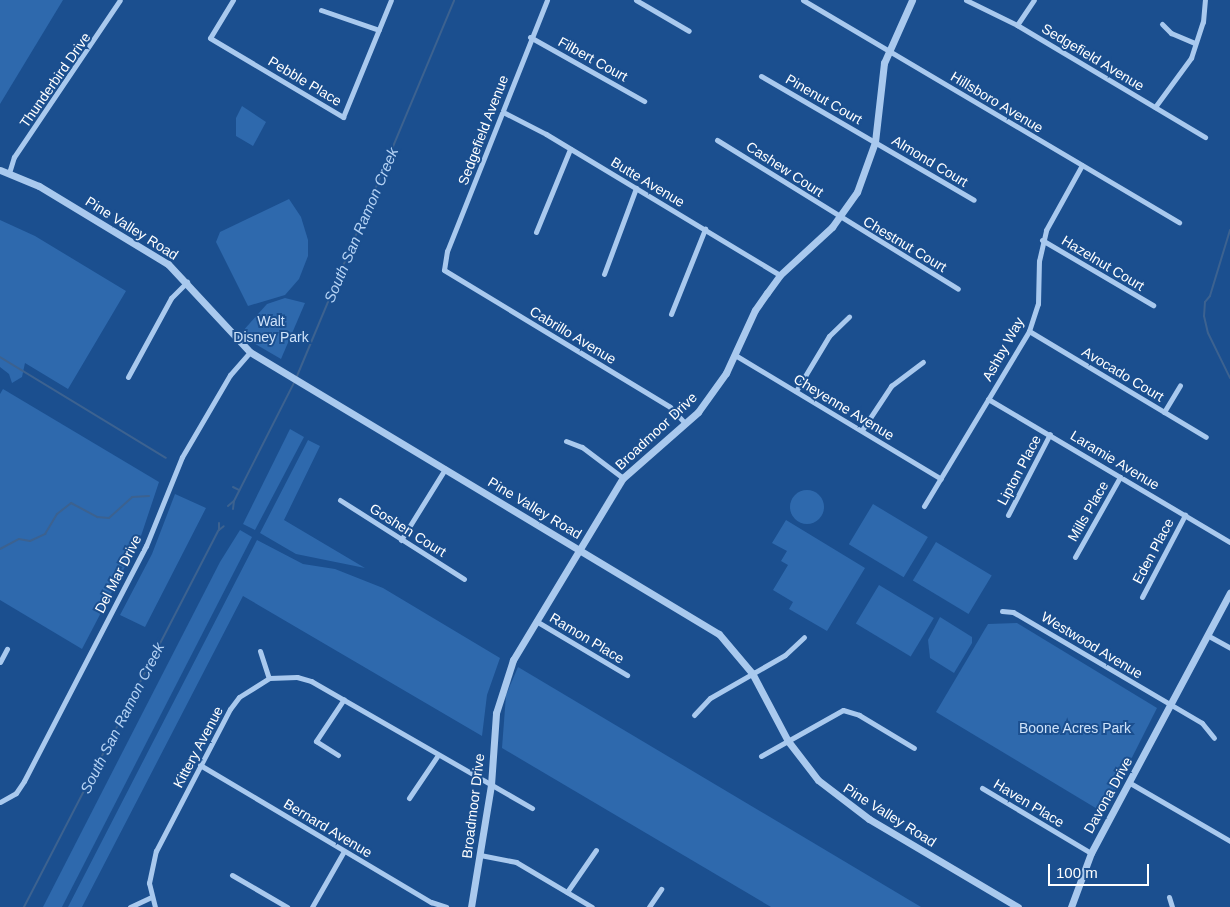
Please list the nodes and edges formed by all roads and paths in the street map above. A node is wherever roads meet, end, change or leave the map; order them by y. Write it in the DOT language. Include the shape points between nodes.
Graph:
graph roads {
  1 [pos="120,0"];
  2 [pos="233,0"];
  3 [pos="391,0"];
  4 [pos="547,0"];
  5 [pos="636,0"];
  6 [pos="803,0"];
  7 [pos="912,0"];
  8 [pos="966,0"];
  9 [pos="1034,0"];
  10 [pos="1205,0"];
  11 [pos="321,10"];
  12 [pos="1162,24"];
  13 [pos="1017,25"];
  14 [pos="378,30"];
  15 [pos="689,31"];
  16 [pos="530,37"];
  17 [pos="1196,43"];
  18 [pos="888,51"];
  19 [pos="760,76"];
  20 [pos="644,101"];
  21 [pos="1155,107"];
  22 [pos="503,112"];
  23 [pos="1205,138"];
  24 [pos="718,140"];
  25 [pos="876,142"];
  26 [pos="570,150"];
  27 [pos="1082,165"];
  28 [pos="0,170"];
  29 [pos="9,173"];
  30 [pos="636,188"];
  31 [pos="974,200"];
  32 [pos="840,218"];
  33 [pos="1179,222"];
  34 [pos="706,229"];
  35 [pos="536,232"];
  36 [pos="1042,240"];
  37 [pos="444,270"];
  38 [pos="604,274"];
  39 [pos="780,274"];
  40 [pos="188,281"];
  41 [pos="958,290"];
  42 [pos="1153,305"];
  43 [pos="671,314"];
  44 [pos="849,316"];
  45 [pos="1029,331"];
  46 [pos="250,352"];
  47 [pos="735,355"];
  48 [pos="923,362"];
  49 [pos="128,377"];
  50 [pos="1180,385"];
  51 [pos="796,391"];
  52 [pos="988,399"];
  53 [pos="1164,412"];
  54 [pos="685,423"];
  55 [pos="862,430"];
  56 [pos="1050,434"];
  57 [pos="1206,437"];
  58 [pos="566,441"];
  59 [pos="445,469"];
  60 [pos="1120,477"];
  61 [pos="623,478"];
  62 [pos="941,479"];
  63 [pos="340,500"];
  64 [pos="924,506"];
  65 [pos="1008,515"];
  66 [pos="1185,515"];
  67 [pos="401,540"];
  68 [pos="1230,542"];
  69 [pos="579,549"];
  70 [pos="1075,557"];
  71 [pos="464,579"];
  72 [pos="1230,593"];
  73 [pos="1142,597"];
  74 [pos="1002,610"];
  75 [pos="536,621"];
  76 [pos="1208,634"];
  77 [pos="804,638"];
  78 [pos="1230,648"];
  79 [pos="7,650"];
  80 [pos="260,650"];
  81 [pos="0,662"];
  82 [pos="752,673"];
  83 [pos="627,675"];
  84 [pos="269,678"];
  85 [pos="344,698"];
  86 [pos="1169,704"];
  87 [pos="694,716"];
  88 [pos="1214,738"];
  89 [pos="788,741"];
  90 [pos="914,748"];
  91 [pos="338,755"];
  92 [pos="438,755"];
  93 [pos="761,756"];
  94 [pos="200,765"];
  95 [pos="1130,783"];
  96 [pos="491,785"];
  97 [pos="982,788"];
  98 [pos="410,798"];
  99 [pos="0,802"];
  100 [pos="532,808"];
  101 [pos="1230,841"];
  102 [pos="596,850"];
  103 [pos="344,851"];
  104 [pos="1091,852"];
  105 [pos="480,855"];
  106 [pos="232,875"];
  107 [pos="661,889"];
  108 [pos="568,892"];
  109 [pos="151,897"];
  110 [pos="1169,897"];
  111 [pos="130,907"];
  112 [pos="155,907"];
  113 [pos="287,907"];
  114 [pos="312,907"];
  115 [pos="446,907"];
  116 [pos="471,907"];
  117 [pos="592,907"];
  118 [pos="650,907"];
  119 [pos="1018,907"];
  120 [pos="1072,907"];
  121 [pos="1172,907"];
  1 -- 29 [label="street, Thunderbird Drive" via="14,157"];
  2 -- 14 [label="street, Pebble Place" via="210,38 343,117"];
  3 -- 14 [label="street, Pebble Place"];
  4 -- 16 [label="street, Sedgefield Avenue"];
  5 -- 15 [label="street"];
  6 -- 18 [label="street, Hillsboro Avenue"];
  7 -- 18 [label="street, Broadmoor Drive"];
  8 -- 13 [label="street, Sedgefield Avenue"];
  9 -- 13 [label="street"];
  10 -- 17 [label="street" via="1203,22"];
  11 -- 14 [label="street"];
  12 -- 17 [label="street" via="1171,33"];
  13 -- 21 [label="street, Sedgefield Avenue"];
  16 -- 20 [label="street, Filbert Court"];
  16 -- 22 [label="street, Sedgefield Avenue"];
  17 -- 21 [label="street" via="1191,58"];
  18 -- 25 [label="street, Broadmoor Drive"];
  18 -- 27 [label="street, Hillsboro Avenue"];
  19 -- 25 [label="street, Pinenut Court"];
  21 -- 23 [label="street, Sedgefield Avenue"];
  22 -- 26 [label="street, Butte Avenue"];
  22 -- 37 [label="street, Sedgefield Avenue" via="448,251"];
  24 -- 32 [label="street, Cashew Court"];
  25 -- 31 [label="street, Almond Court"];
  25 -- 32 [label="street, Broadmoor Drive" via="857,192"];
  26 -- 30 [label="street, Butte Avenue"];
  26 -- 35 [label="street"];
  27 -- 33 [label="street, Hillsboro Avenue"];
  27 -- 36 [label="street, Ashby Way"];
  28 -- 29 [label="street, Pine Valley Road"];
  29 -- 40 [label="street, Pine Valley Road" via="39,186 132,240"];
  30 -- 34 [label="street, Butte Avenue"];
  30 -- 38 [label="street"];
  32 -- 39 [label="street, Broadmoor Drive"];
  32 -- 41 [label="street, Chestnut Court"];
  34 -- 39 [label="street, Butte Avenue"];
  34 -- 43 [label="street"];
  36 -- 42 [label="street, Hazelnut Court"];
  36 -- 45 [label="street, Ashby Way" via="1038,304"];
  37 -- 54 [label="street, Cabrillo Avenue" via="670,407"];
  39 -- 47 [label="street, Broadmoor Drive" via="755,310"];
  40 -- 46 [label="street, Pine Valley Road"];
  40 -- 49 [label="street" via="171,298"];
  44 -- 51 [label="street" via="829,336"];
  45 -- 52 [label="street, Ashby Way"];
  45 -- 53 [label="street, Avocado Court"];
  46 -- 59 [label="street, Pine Valley Road"];
  46 -- 99 [label="street, Del Mar Drive" via="230,375 182,457 146,546 24,781 16,793"];
  47 -- 51 [label="street, Cheyenne Avenue"];
  47 -- 54 [label="street, Broadmoor Drive" via="711,395"];
  48 -- 55 [label="street" via="891,386"];
  50 -- 53 [label="street"];
  51 -- 55 [label="street, Cheyenne Avenue"];
  52 -- 56 [label="street, Laramie Avenue"];
  52 -- 62 [label="street, Ashby Way"];
  53 -- 57 [label="street, Avocado Court"];
  54 -- 61 [label="street, Broadmoor Drive"];
  55 -- 62 [label="street, Cheyenne Avenue"];
  56 -- 60 [label="street, Laramie Avenue"];
  56 -- 65 [label="street, Lipton Place"];
  58 -- 61 [label="street" via="582,448"];
  59 -- 67 [label="street"];
  59 -- 69 [label="street, Pine Valley Road"];
  60 -- 66 [label="street, Laramie Avenue"];
  60 -- 70 [label="street, Mills Place"];
  61 -- 69 [label="street, Broadmoor Drive"];
  62 -- 64 [label="street, Ashby Way"];
  63 -- 67 [label="street, Goshen Court"];
  66 -- 68 [label="street, Laramie Avenue"];
  66 -- 73 [label="street, Eden Place"];
  67 -- 71 [label="street, Goshen Court"];
  69 -- 75 [label="street, Broadmoor Drive"];
  69 -- 82 [label="street, Pine Valley Road" via="719,634"];
  72 -- 76 [label="street, Davona Drive"];
  74 -- 86 [label="street, Westwood Avenue" via="1013,612"];
  75 -- 83 [label="street, Ramon Place"];
  75 -- 96 [label="street, Broadmoor Drive" via="503,684 496,713"];
  76 -- 78 [label="street"];
  76 -- 86 [label="street, Davona Drive"];
  77 -- 82 [label="street" via="786,656"];
  79 -- 81 [label="street"];
  80 -- 84 [label="street"];
  82 -- 87 [label="street" via="710,698"];
  82 -- 89 [label="street, Pine Valley Road"];
  84 -- 85 [label="street, Kittery Avenue" via="297,677"];
  84 -- 94 [label="street, Kittery Avenue" via="239,696"];
  85 -- 91 [label="street" via="316,740"];
  85 -- 92 [label="street, Kittery Avenue"];
  86 -- 88 [label="street, Westwood Avenue" via="1202,723"];
  86 -- 95 [label="street, Davona Drive"];
  89 -- 90 [label="street" via="843,710 859,715"];
  89 -- 93 [label="street"];
  89 -- 119 [label="street, Pine Valley Road" via="804,764 835,796"];
  92 -- 96 [label="street, Kittery Avenue"];
  92 -- 98 [label="street"];
  94 -- 103 [label="street, Bernard Avenue"];
  94 -- 109 [label="street, Kittery Avenue" via="156,851 150,868"];
  95 -- 101 [label="street"];
  95 -- 104 [label="street, Davona Drive"];
  96 -- 100 [label="street, Kittery Avenue"];
  96 -- 105 [label="street, Broadmoor Drive"];
  97 -- 104 [label="street, Haven Place"];
  102 -- 108 [label="street"];
  103 -- 114 [label="street"];
  103 -- 115 [label="street, Bernard Avenue" via="431,902"];
  104 -- 120 [label="street, Davona Drive"];
  105 -- 108 [label="street" via="516,862"];
  105 -- 116 [label="street, Broadmoor Drive"];
  106 -- 113 [label="street"];
  107 -- 118 [label="street"];
  108 -- 117 [label="street"];
  109 -- 111 [label="street"];
  109 -- 112 [label="street, Kittery Avenue"];
  110 -- 121 [label="street"];
}
